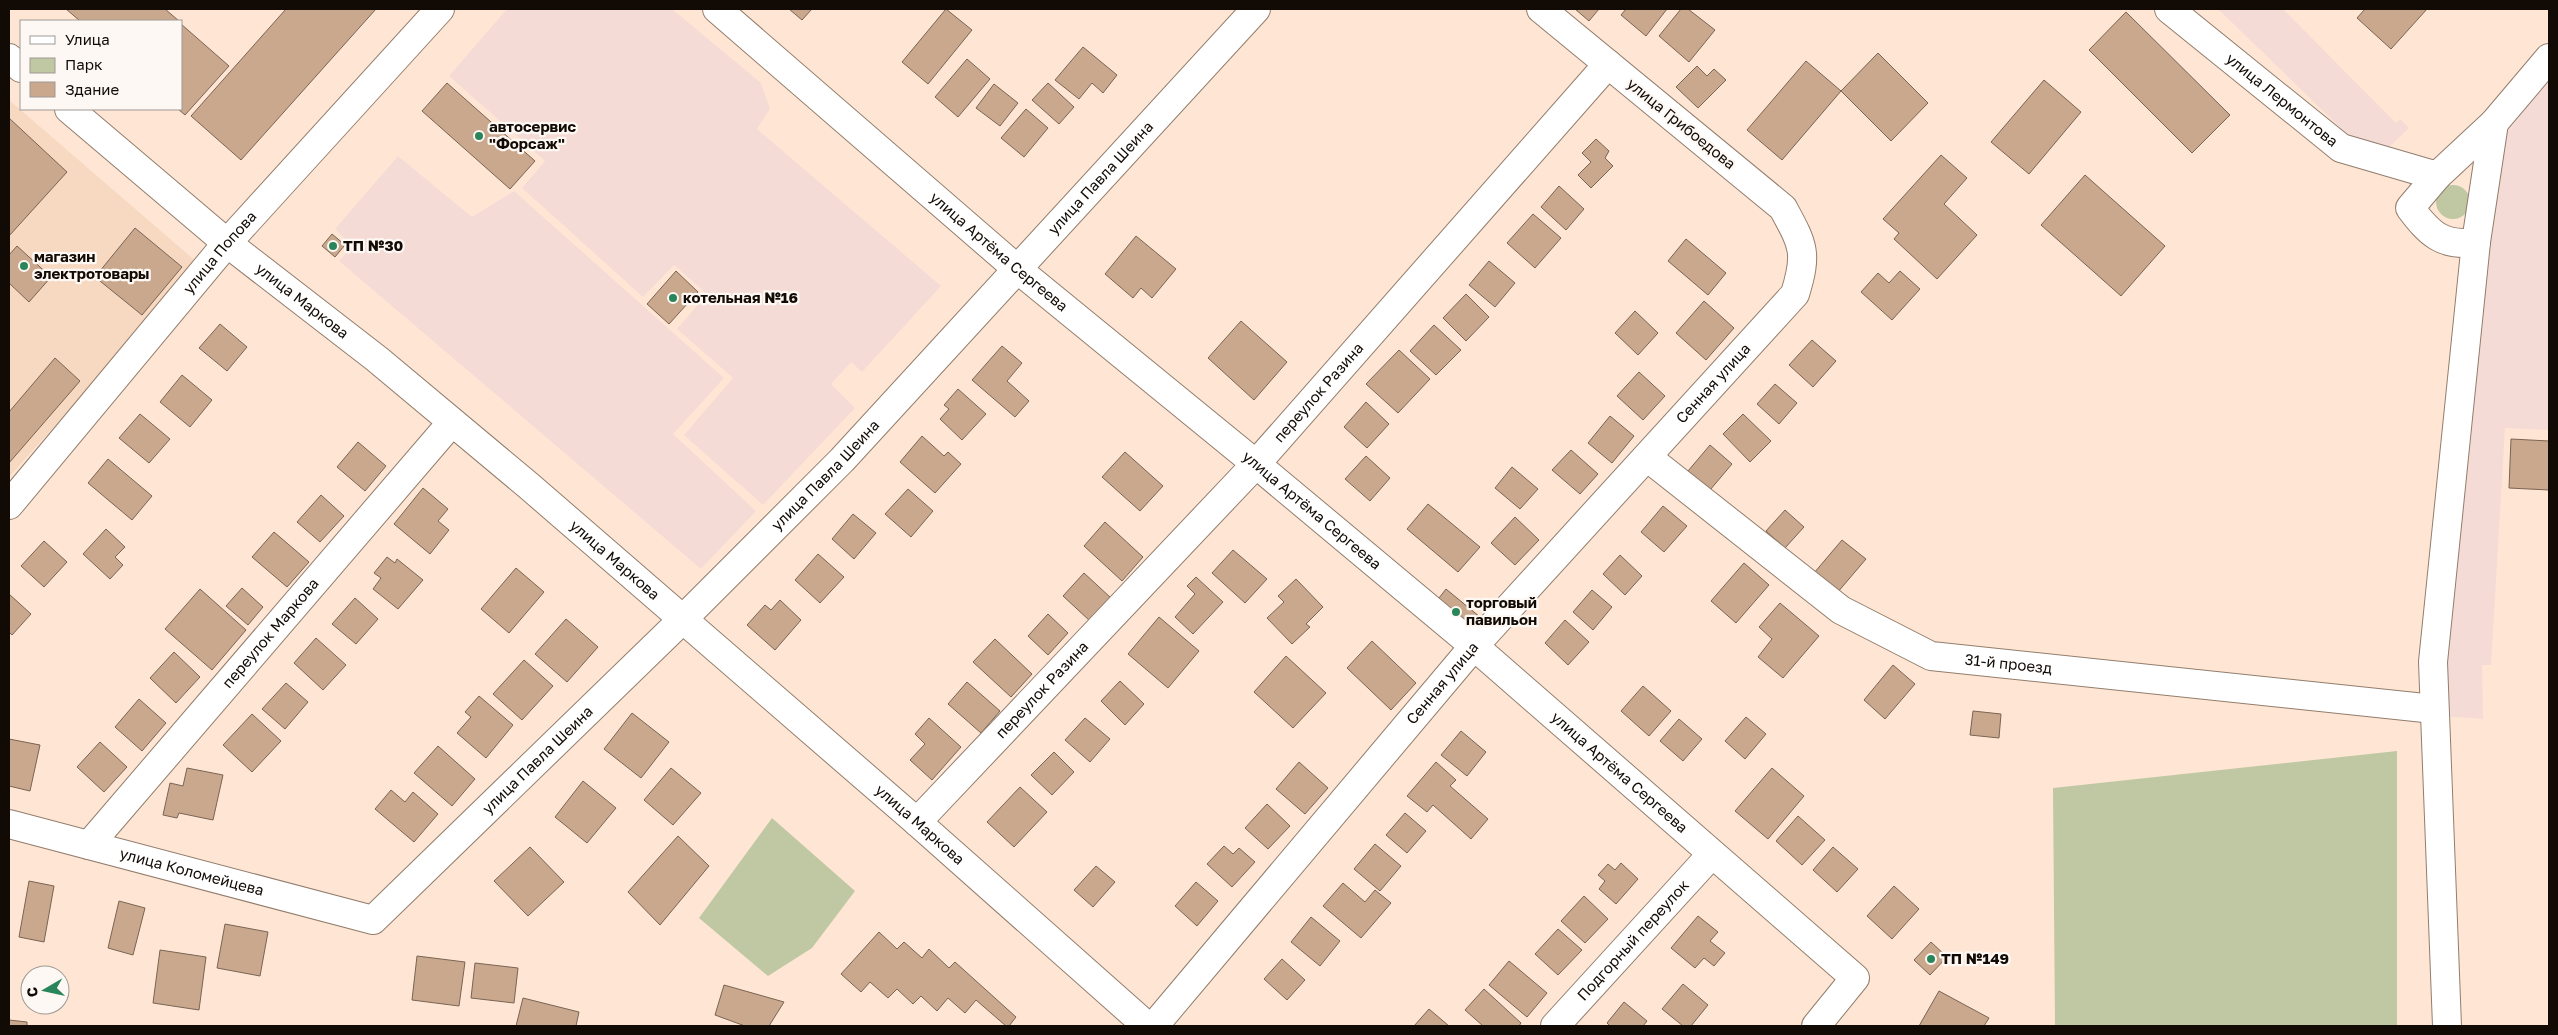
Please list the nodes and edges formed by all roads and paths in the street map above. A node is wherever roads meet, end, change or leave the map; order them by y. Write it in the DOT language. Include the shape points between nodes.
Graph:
graph roads {
  1 [pos="440,9"];
  2 [pos="717,9"];
  3 [pos="1256,9"];
  4 [pos="1540,9"];
  5 [pos="2169,9"];
  6 [pos="9,58"];
  7 [pos="2549,58"];
  8 [pos="1608,64"];
  9 [pos="20,67"];
  10 [pos="70,110"];
  11 [pos="2494,123"];
  12 [pos="2437,176"];
  13 [pos="2476,242"];
  14 [pos="227,243"];
  15 [pos="1803,254"];
  16 [pos="1016,268"];
  17 [pos="452,422"];
  18 [pos="1647,457"];
  19 [pos="1256,464"];
  20 [pos="9,505"];
  21 [pos="682,620"];
  22 [pos="1474,646"];
  23 [pos="2434,709"];
  24 [pos="917,822"];
  25 [pos="9,824"];
  26 [pos="89,845"];
  27 [pos="1712,854"];
  28 [pos="374,920"];
  29 [pos="1148,1026"];
  30 [pos="1154,1026"];
  31 [pos="1555,1026"];
  32 [pos="1816,1026"];
  33 [pos="2447,1026"];
  1 -- 14 [label="street, улица Попова"];
  2 -- 16 [label="street, улица Артёма Сергеева"];
  3 -- 16 [label="street, улица Павла Шеина"];
  4 -- 8 [label="street, улица Грибоедова"];
  5 -- 12 [label="street, улица Лермонтова" via="2341,148"];
  6 -- 9 [label="street"];
  7 -- 11 [label="street"];
  8 -- 15 [label="street, улица Грибоедова" via="1783,208 1800,239"];
  8 -- 19 [label="street, переулок Разина"];
  10 -- 14 [label="street, улица Маркова"];
  11 -- 12 [label="street"];
  11 -- 13 [label="street"];
  12 -- 13 [label="street" via="2410,208 2431,233 2446,242"];
  13 -- 23 [label="street" via="2433,662"];
  14 -- 17 [label="street, улица Маркова" via="377,359"];
  14 -- 20 [label="street, улица Попова"];
  15 -- 18 [label="street, Сенная улица" via="1796,294"];
  16 -- 19 [label="street, улица Артёма Сергеева"];
  16 -- 21 [label="street, улица Павла Шеина" via="842,460"];
  17 -- 21 [label="street, улица Маркова"];
  17 -- 26 [label="street, переулок Маркова"];
  18 -- 22 [label="street, Сенная улица"];
  18 -- 23 [label="street, 31-й проезд" via="1841,610 1931,656"];
  19 -- 22 [label="street, улица Артёма Сергеева"];
  19 -- 24 [label="street, переулок Разина"];
  21 -- 24 [label="street, улица Маркова"];
  21 -- 28 [label="street, улица Павла Шеина"];
  22 -- 27 [label="street, улица Артёма Сергеева"];
  22 -- 30 [label="street, Сенная улица"];
  23 -- 33 [label="street"];
  24 -- 29 [label="street, улица Маркова"];
  25 -- 26 [label="street, улица Коломейцева"];
  26 -- 28 [label="street, улица Коломейцева"];
  27 -- 31 [label="street, Подгорный переулок"];
  27 -- 32 [label="street, улица Артёма Сергеева" via="1854,978"];
}
